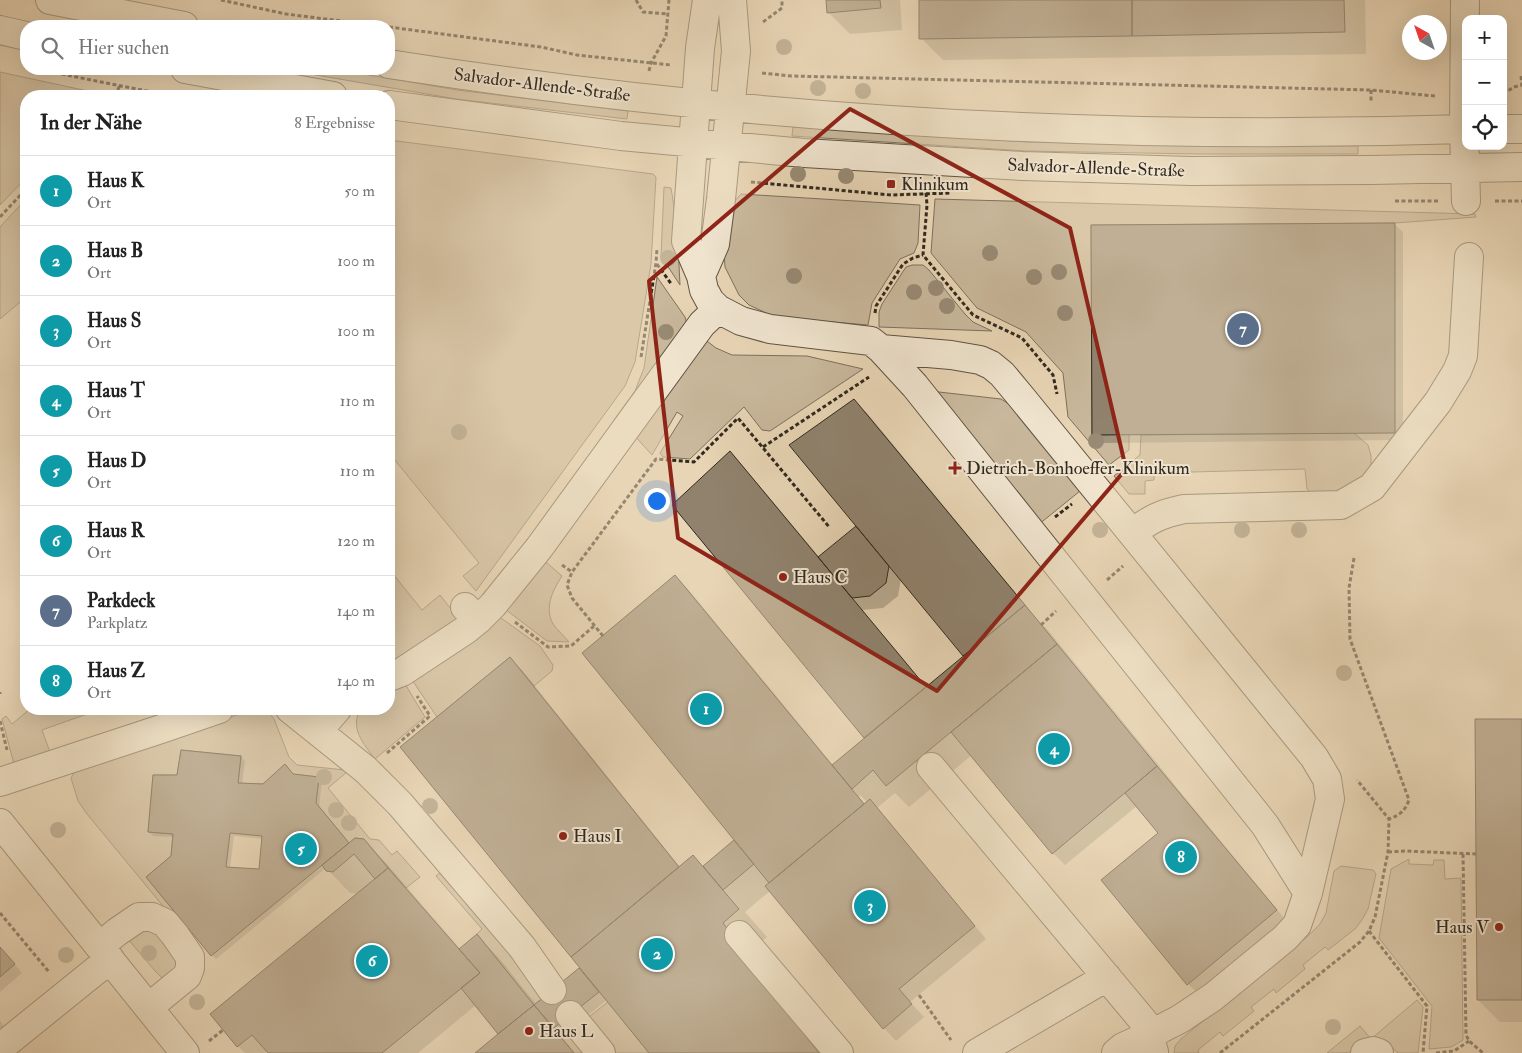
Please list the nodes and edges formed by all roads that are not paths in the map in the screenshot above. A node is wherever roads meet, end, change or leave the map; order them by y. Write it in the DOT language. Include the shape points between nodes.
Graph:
graph roads {
  1 [pos="50,0"];
  2 [pos="707,0"];
  3 [pos="732,0"];
  4 [pos="1465,0"];
  5 [pos="153,20"];
  6 [pos="0,30"];
  7 [pos="20,35"];
  8 [pos="1465,60"];
  9 [pos="395,65"];
  10 [pos="218,75"];
  11 [pos="300,90"];
  12 [pos="696,103"];
  13 [pos="395,106"];
  14 [pos="730,106"];
  15 [pos="1462,129"];
  16 [pos="1507,129"];
  17 [pos="1522,129"];
  18 [pos="693,142"];
  19 [pos="726,145"];
  20 [pos="1466,150"];
  21 [pos="1522,167"];
  22 [pos="1466,168"];
  23 [pos="1466,201"];
  24 [pos="1469,257"];
  25 [pos="701,276"];
  26 [pos="718,309"];
  27 [pos="881,350"];
  28 [pos="1132,533"];
  29 [pos="395,675"];
  30 [pos="201,715"];
  31 [pos="298,715"];
  32 [pos="332,715"];
  33 [pos="318,731"];
  34 [pos="931,767"];
  35 [pos="0,782"];
  36 [pos="0,823"];
  37 [pos="1308,893"];
  38 [pos="739,935"];
  39 [pos="105,952"];
  40 [pos="1107,977"];
  41 [pos="552,990"];
  42 [pos="149,1007"];
  43 [pos="570,1014"];
  44 [pos="1152,1044"];
  45 [pos="197,1047"];
  46 [pos="0,1048"];
  47 [pos="966,1049"];
  48 [pos="601,1053"];
  49 [pos="839,1053"];
  50 [pos="1116,1053"];
  51 [pos="1365,1053"];
  52 [pos="1379,1053"];
  1 -- 5 [label="street"];
  2 -- 12 [label="street"];
  3 -- 14 [label="street" via="736,51"];
  4 -- 8 [label="street"];
  6 -- 7 [label="street"];
  9 -- 12 [label="street, Salvador-Allende-Straße"];
  10 -- 11 [label="street"];
  12 -- 14 [label="street, Salvador-Allende-Straße"];
  12 -- 18 [label="street"];
  13 -- 18 [label="street, Salvador-Allende-Straße"];
  14 -- 15 [label="street, Salvador-Allende-Straße" via="1030,128 1197,133"];
  14 -- 19 [label="street"];
  16 -- 17 [label="street"];
  18 -- 19 [label="street, Salvador-Allende-Straße"];
  18 -- 25 [label="street" via="686,241"];
  19 -- 22 [label="street, Salvador-Allende-Straße" via="1022,166 1192,170"];
  19 -- 25 [label="street" via="715,244"];
  20 -- 22 [label="street"];
  21 -- 22 [label="street, Salvador-Allende-Straße"];
  22 -- 23 [label="street"];
  24 -- 28 [label="street" via="1463,356 1457,371 1438,402 1372,487 1341,506 1184,509 1164,513"];
  25 -- 26 [label="street" via="704,290"];
  26 -- 27 [label="street" via="741,321 770,329"];
  26 -- 29 [label="street" via="702,324 539,548 479,611 467,629"];
  27 -- 28 [label="street" via="950,355 991,365 1002,374"];
  27 -- 37 [label="street" via="915,386 1265,825"];
  28 -- 37 [label="street" via="1314,756 1328,779 1330,799"];
  30 -- 35 [label="street"];
  31 -- 33 [label="street"];
  32 -- 33 [label="street"];
  33 -- 41 [label="street" via="366,770 400,804 522,946"];
  34 -- 40 [label="street"];
  36 -- 39 [label="street"];
  37 -- 44 [label="street" via="1297,925 1286,938"];
  38 -- 49 [label="street"];
  39 -- 42 [label="street"];
  39 -- 42 [label="street" via="118,932 139,917 152,917 165,923 175,935 190,956 190,968 187,976"];
  39 -- 46 [label="street" via="67,994"];
  40 -- 44 [label="street" via="1145,1023"];
  40 -- 47 [label="street"];
  42 -- 45 [label="street"];
  43 -- 48 [label="street"];
  44 -- 50 [label="street" via="1124,1046"];
  51 -- 52 [label="street"];
}
